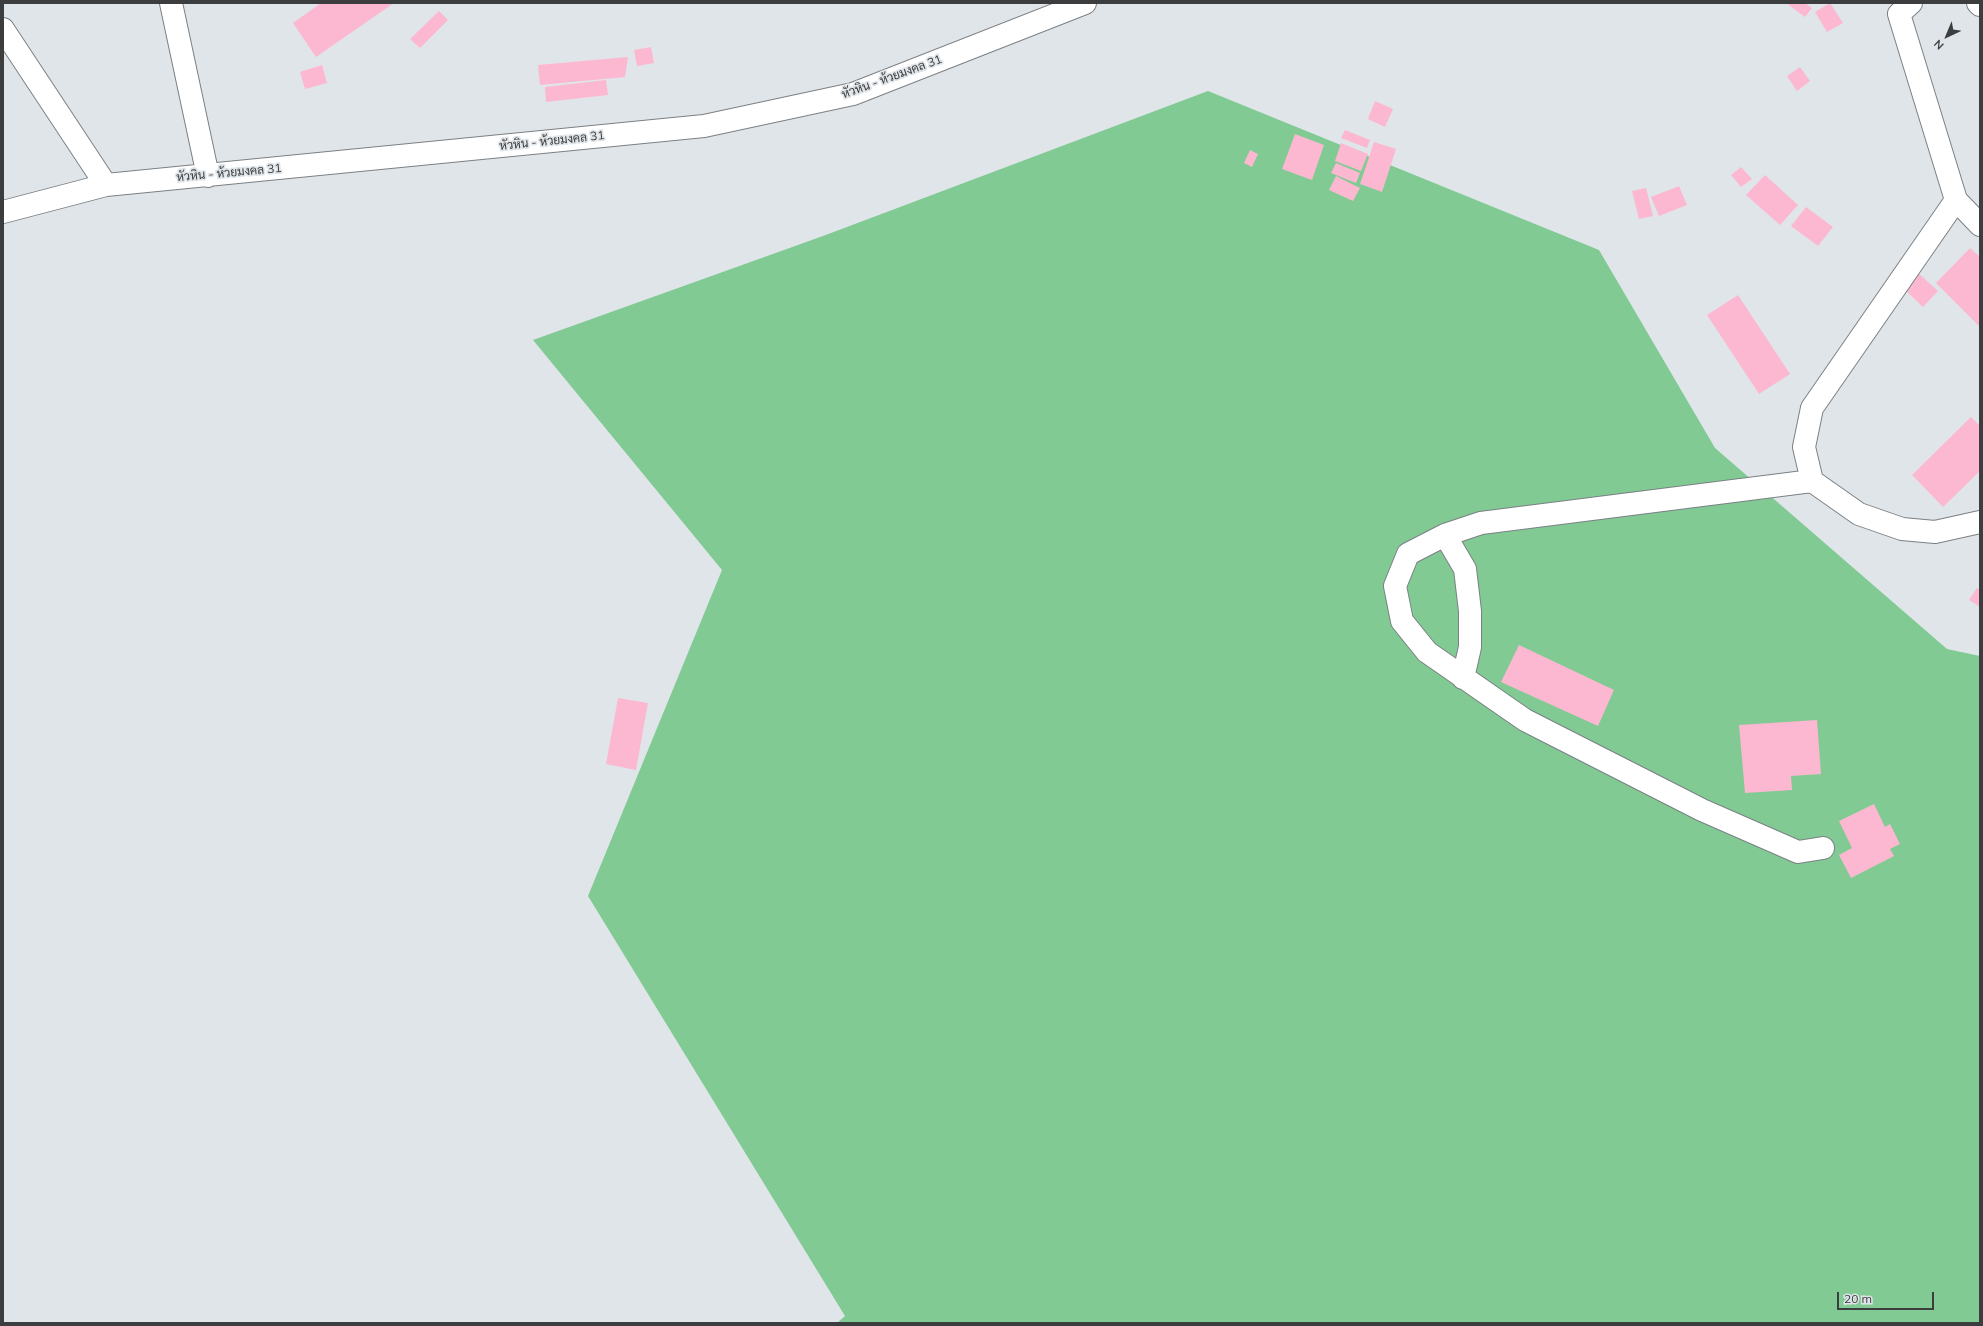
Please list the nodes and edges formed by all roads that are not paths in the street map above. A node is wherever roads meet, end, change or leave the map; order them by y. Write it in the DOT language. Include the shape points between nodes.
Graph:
graph roads {
  1 [pos="171,3"];
  2 [pos="1085,3"];
  3 [pos="1911,3"];
  4 [pos="1978,3"];
  5 [pos="1980,5"];
  6 [pos="3,29"];
  7 [pos="208,176"];
  8 [pos="106,185"];
  9 [pos="1956,200"];
  10 [pos="3,212"];
  11 [pos="1980,225"];
  12 [pos="1812,481"];
  13 [pos="1980,522"];
  14 [pos="1445,535"];
  15 [pos="1463,678"];
  16 [pos="1823,848"];
  1 -- 7 [label="street"];
  2 -- 7 [label="street, หัวหิน - ห้วยมงคล 31" via="853,94 704,126"];
  3 -- 9 [label="street" via="1899,14"];
  4 -- 5 [label="street"];
  6 -- 8 [label="street"];
  7 -- 8 [label="street, หัวหิน - ห้วยมงคล 31"];
  8 -- 10 [label="street, หัวหิน - ห้วยมงคล 31"];
  9 -- 11 [label="street"];
  9 -- 12 [label="street" via="1812,408 1804,447"];
  12 -- 13 [label="street" via="1859,514 1902,529 1935,532"];
  12 -- 14 [label="street" via="1481,523"];
  14 -- 15 [label="street" via="1465,569 1470,611 1470,647"];
  14 -- 15 [label="street" via="1408,554 1395,586 1402,621 1427,652"];
  15 -- 16 [label="street" via="1525,720 1702,810 1798,852"];
}
